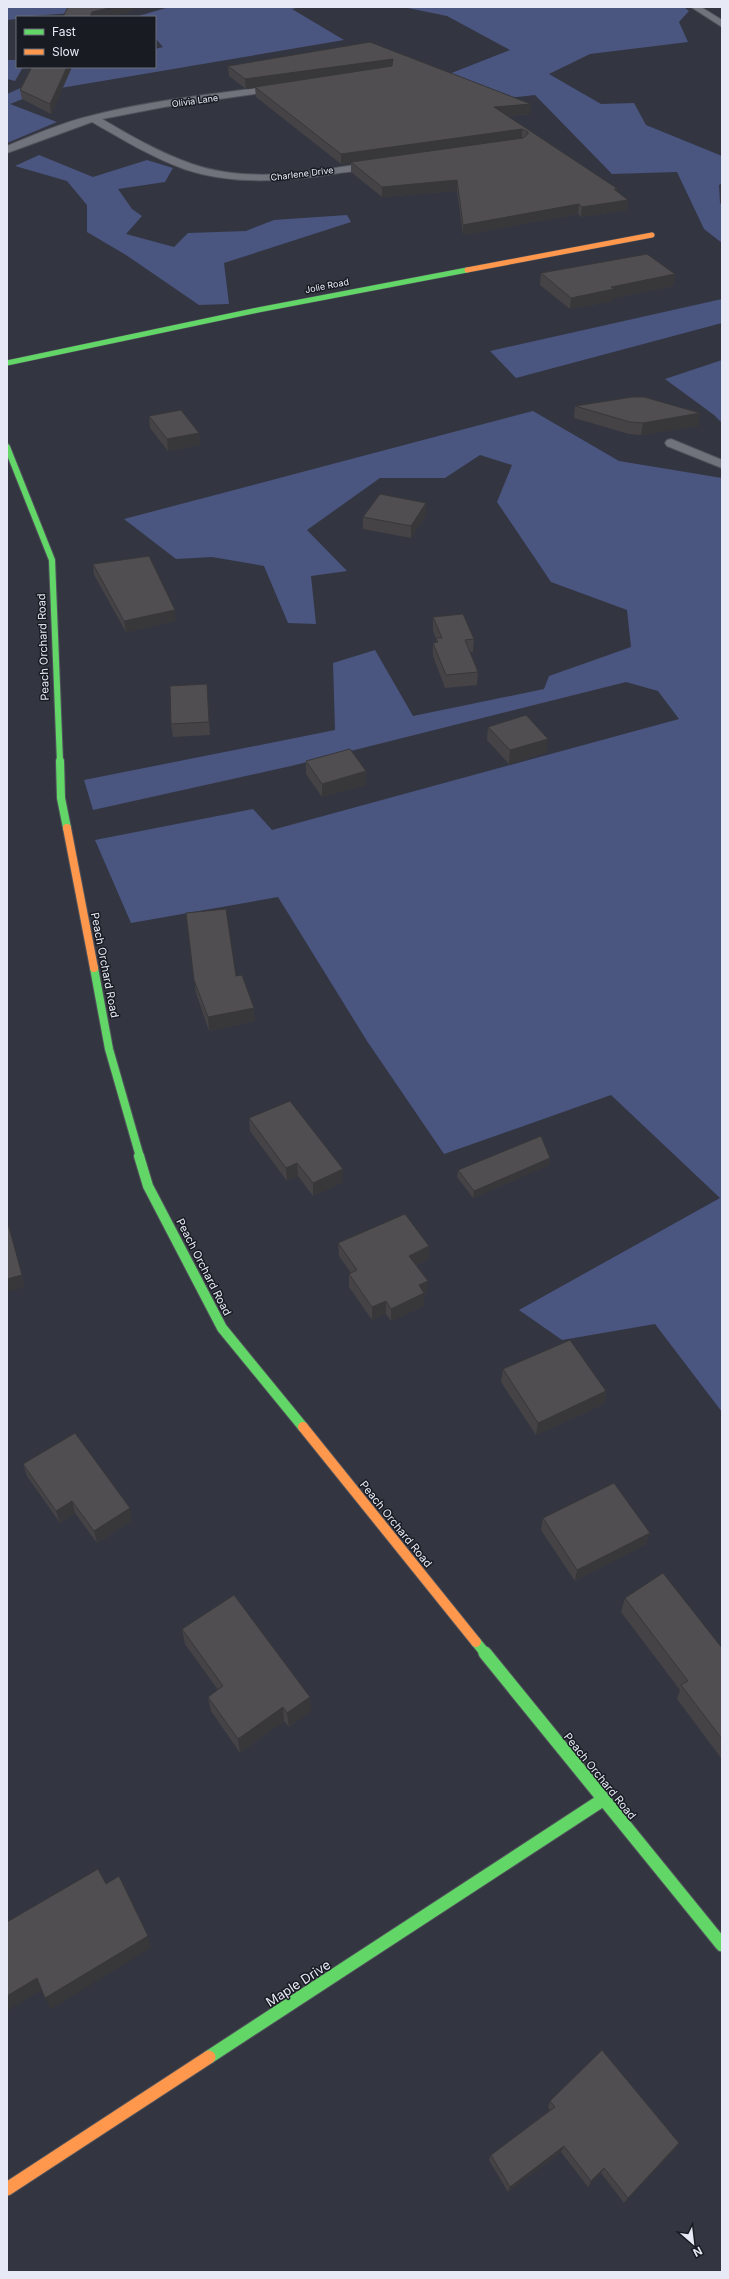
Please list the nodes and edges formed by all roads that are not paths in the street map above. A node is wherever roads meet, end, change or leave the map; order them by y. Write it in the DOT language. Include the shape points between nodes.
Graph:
graph roads {
  1 [pos="695,7"];
  2 [pos="722,24"];
  3 [pos="294,86"];
  4 [pos="93,118"];
  5 [pos="7,150"];
  6 [pos="394,162"];
  7 [pos="652,235"];
  8 [pos="7,363"];
  9 [pos="671,443"];
  10 [pos="7,447"];
  11 [pos="722,464"];
  12 [pos="604,1799"];
  13 [pos="722,1945"];
  14 [pos="7,2189"];
  1 -- 2 [label="street"];
  3 -- 4 [label="street, Olivia Lane"];
  4 -- 5 [label="street, Olivia Lane" via="48,132"];
  4 -- 6 [label="street, Charlene Drive" via="163,157 196,169 232,177 269,179"];
  7 -- 8 [label="street, Jolie Road" via="258,310"];
  9 -- 11 [label="lane"];
  10 -- 12 [label="street, Peach Orchard Road" via="52,560 61,798 109,1049 148,1186 222,1328"];
  12 -- 13 [label="street, Peach Orchard Road"];
  12 -- 14 [label="street, Maple Drive"];
}
